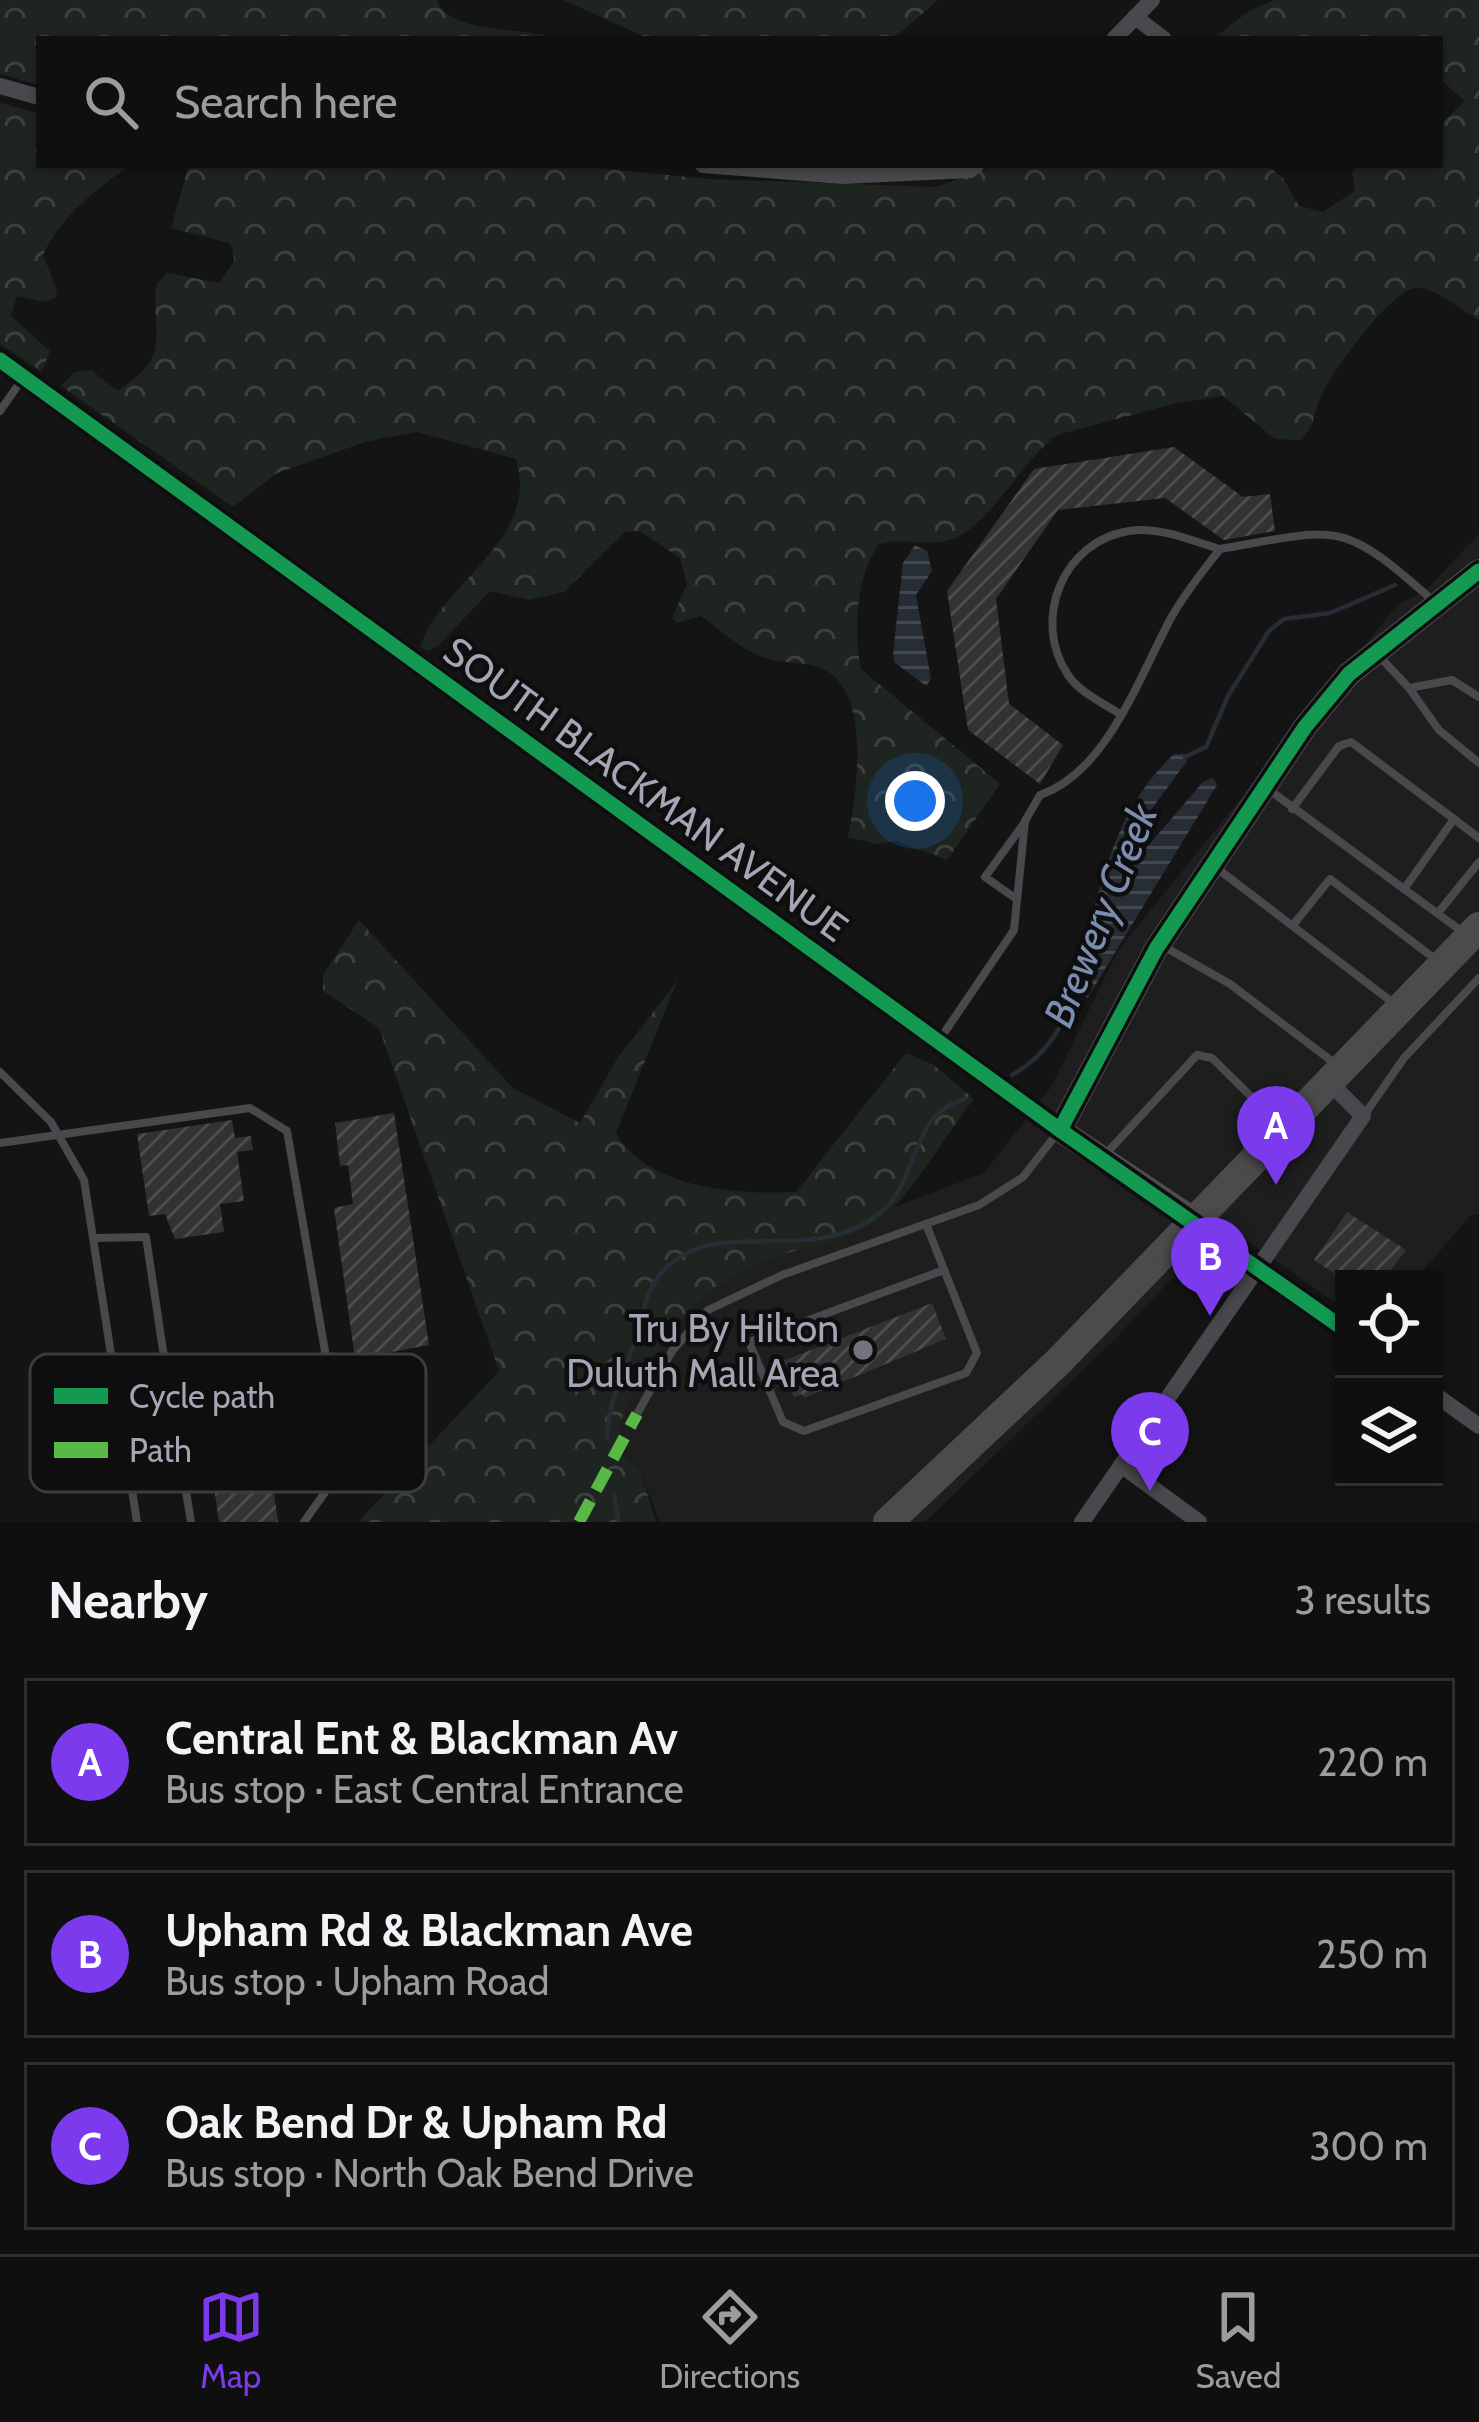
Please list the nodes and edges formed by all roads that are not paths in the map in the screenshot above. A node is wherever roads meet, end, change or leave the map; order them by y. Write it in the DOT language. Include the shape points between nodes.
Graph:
graph roads {
  1 [pos="1152,0"];
  2 [pos="1135,17"];
  3 [pos="1117,36"];
  4 [pos="1160,36"];
  5 [pos="0,86"];
  6 [pos="36,96"];
  7 [pos="741,168"];
  8 [pos="972,168"];
  9 [pos="0,360"];
  10 [pos="23,377"];
  11 [pos="0,411"];
  12 [pos="1220,549"];
  13 [pos="1479,571"];
  14 [pos="1437,605"];
  15 [pos="1375,652"];
  16 [pos="1409,688"];
  17 [pos="1479,697"];
  18 [pos="1120,714"];
  19 [pos="1479,763"];
  20 [pos="1264,786"];
  21 [pos="1292,808"];
  22 [pos="1454,819"];
  23 [pos="1025,821"];
  24 [pos="1479,838"];
  25 [pos="1479,862"];
  26 [pos="1210,863"];
  27 [pos="1404,889"];
  28 [pos="1015,898"];
  29 [pos="1438,913"];
  30 [pos="1293,926"];
  31 [pos="1474,932"];
  32 [pos="1159,944"];
  33 [pos="1444,966"];
  34 [pos="1479,978"];
  35 [pos="1403,1010"];
  36 [pos="938,1042"];
  37 [pos="0,1072"];
  38 [pos="1337,1077"];
  39 [pos="1363,1116"];
  40 [pos="1060,1130"];
  41 [pos="1285,1130"];
  42 [pos="60,1135"];
  43 [pos="0,1143"];
  44 [pos="1102,1158"];
  45 [pos="1196,1221"];
  46 [pos="926,1224"];
  47 [pos="97,1238"];
  48 [pos="1258,1266"];
  49 [pos="944,1270"];
  50 [pos="1335,1322"];
  51 [pos="112,1354"];
  52 [pos="164,1354"];
  53 [pos="325,1354"];
  54 [pos="1443,1400"];
  55 [pos="637,1414"];
  56 [pos="1479,1426"];
  57 [pos="1121,1465"];
  58 [pos="132,1492"];
  59 [pos="186,1492"];
  60 [pos="325,1492"];
  61 [pos="923,1494"];
  62 [pos="137,1522"];
  63 [pos="191,1522"];
  64 [pos="304,1522"];
  65 [pos="888,1522"];
  66 [pos="899,1522"];
  67 [pos="1082,1522"];
  68 [pos="1199,1522"];
  1 -- 2 [label="street"];
  2 -- 3 [label="street"];
  2 -- 4 [label="street"];
  5 -- 6 [label="street"];
  7 -- 8 [label="street" via="843,176"];
  9 -- 10 [label="street, SOUTH BLACKMAN AVENUE"];
  10 -- 11 [label="lane"];
  10 -- 36 [label="street, SOUTH BLACKMAN AVENUE"];
  12 -- 14 [label="lane" via="1316,532 1348,535"];
  12 -- 18 [label="lane" via="1173,614"];
  12 -- 18 [label="lane" via="1131,530 1092,542 1065,570 1052,609 1056,650 1070,678"];
  13 -- 14 [label="street"];
  14 -- 15 [label="street"];
  15 -- 16 [label="lane"];
  15 -- 20 [label="street"];
  16 -- 17 [label="lane" via="1452,680"];
  16 -- 19 [label="lane" via="1439,730"];
  18 -- 23 [label="lane" via="1069,785 1040,795"];
  20 -- 21 [label="lane"];
  20 -- 26 [label="street"];
  21 -- 22 [label="lane" via="1339,746 1352,742"];
  21 -- 27 [label="lane"];
  22 -- 24 [label="lane"];
  22 -- 27 [label="lane"];
  23 -- 28 [label="lane"];
  23 -- 28 [label="lane" via="985,877"];
  25 -- 29 [label="lane"];
  26 -- 30 [label="lane"];
  26 -- 32 [label="street"];
  27 -- 29 [label="lane"];
  28 -- 36 [label="lane" via="1014,930"];
  29 -- 31 [label="lane"];
  30 -- 33 [label="lane" via="1330,879"];
  30 -- 35 [label="lane"];
  31 -- 33 [label="highway"];
  32 -- 38 [label="lane" via="1230,984"];
  32 -- 40 [label="street"];
  33 -- 35 [label="highway"];
  34 -- 39 [label="lane"];
  35 -- 38 [label="highway"];
  36 -- 40 [label="street, SOUTH BLACKMAN AVENUE"];
  37 -- 42 [label="lane"];
  38 -- 39 [label="street"];
  38 -- 41 [label="highway"];
  39 -- 48 [label="street"];
  40 -- 44 [label="street, SOUTH BLACKMAN AVENUE"];
  40 -- 46 [label="lane" via="1023,1178"];
  41 -- 44 [label="lane" via="1212,1058 1197,1055"];
  41 -- 45 [label="highway"];
  42 -- 43 [label="lane"];
  42 -- 47 [label="lane" via="84,1180"];
  42 -- 53 [label="lane" via="250,1108 286,1131"];
  44 -- 45 [label="street, SOUTH BLACKMAN AVENUE"];
  45 -- 48 [label="street, SOUTH BLACKMAN AVENUE"];
  45 -- 61 [label="highway"];
  46 -- 49 [label="lane"];
  46 -- 55 [label="lane" via="708,1310 671,1351"];
  47 -- 51 [label="lane"];
  47 -- 52 [label="lane" via="146,1237"];
  48 -- 50 [label="street, SOUTH BLACKMAN AVENUE"];
  48 -- 57 [label="street"];
  49 -- 49 [label="lane" via="977,1353 966,1373 804,1431 782,1422 749,1342"];
  54 -- 56 [label="street"];
  57 -- 67 [label="street"];
  57 -- 68 [label="street"];
  58 -- 62 [label="lane"];
  59 -- 63 [label="lane"];
  60 -- 64 [label="lane"];
  61 -- 65 [label="highway"];
  61 -- 66 [label="highway"];
}
